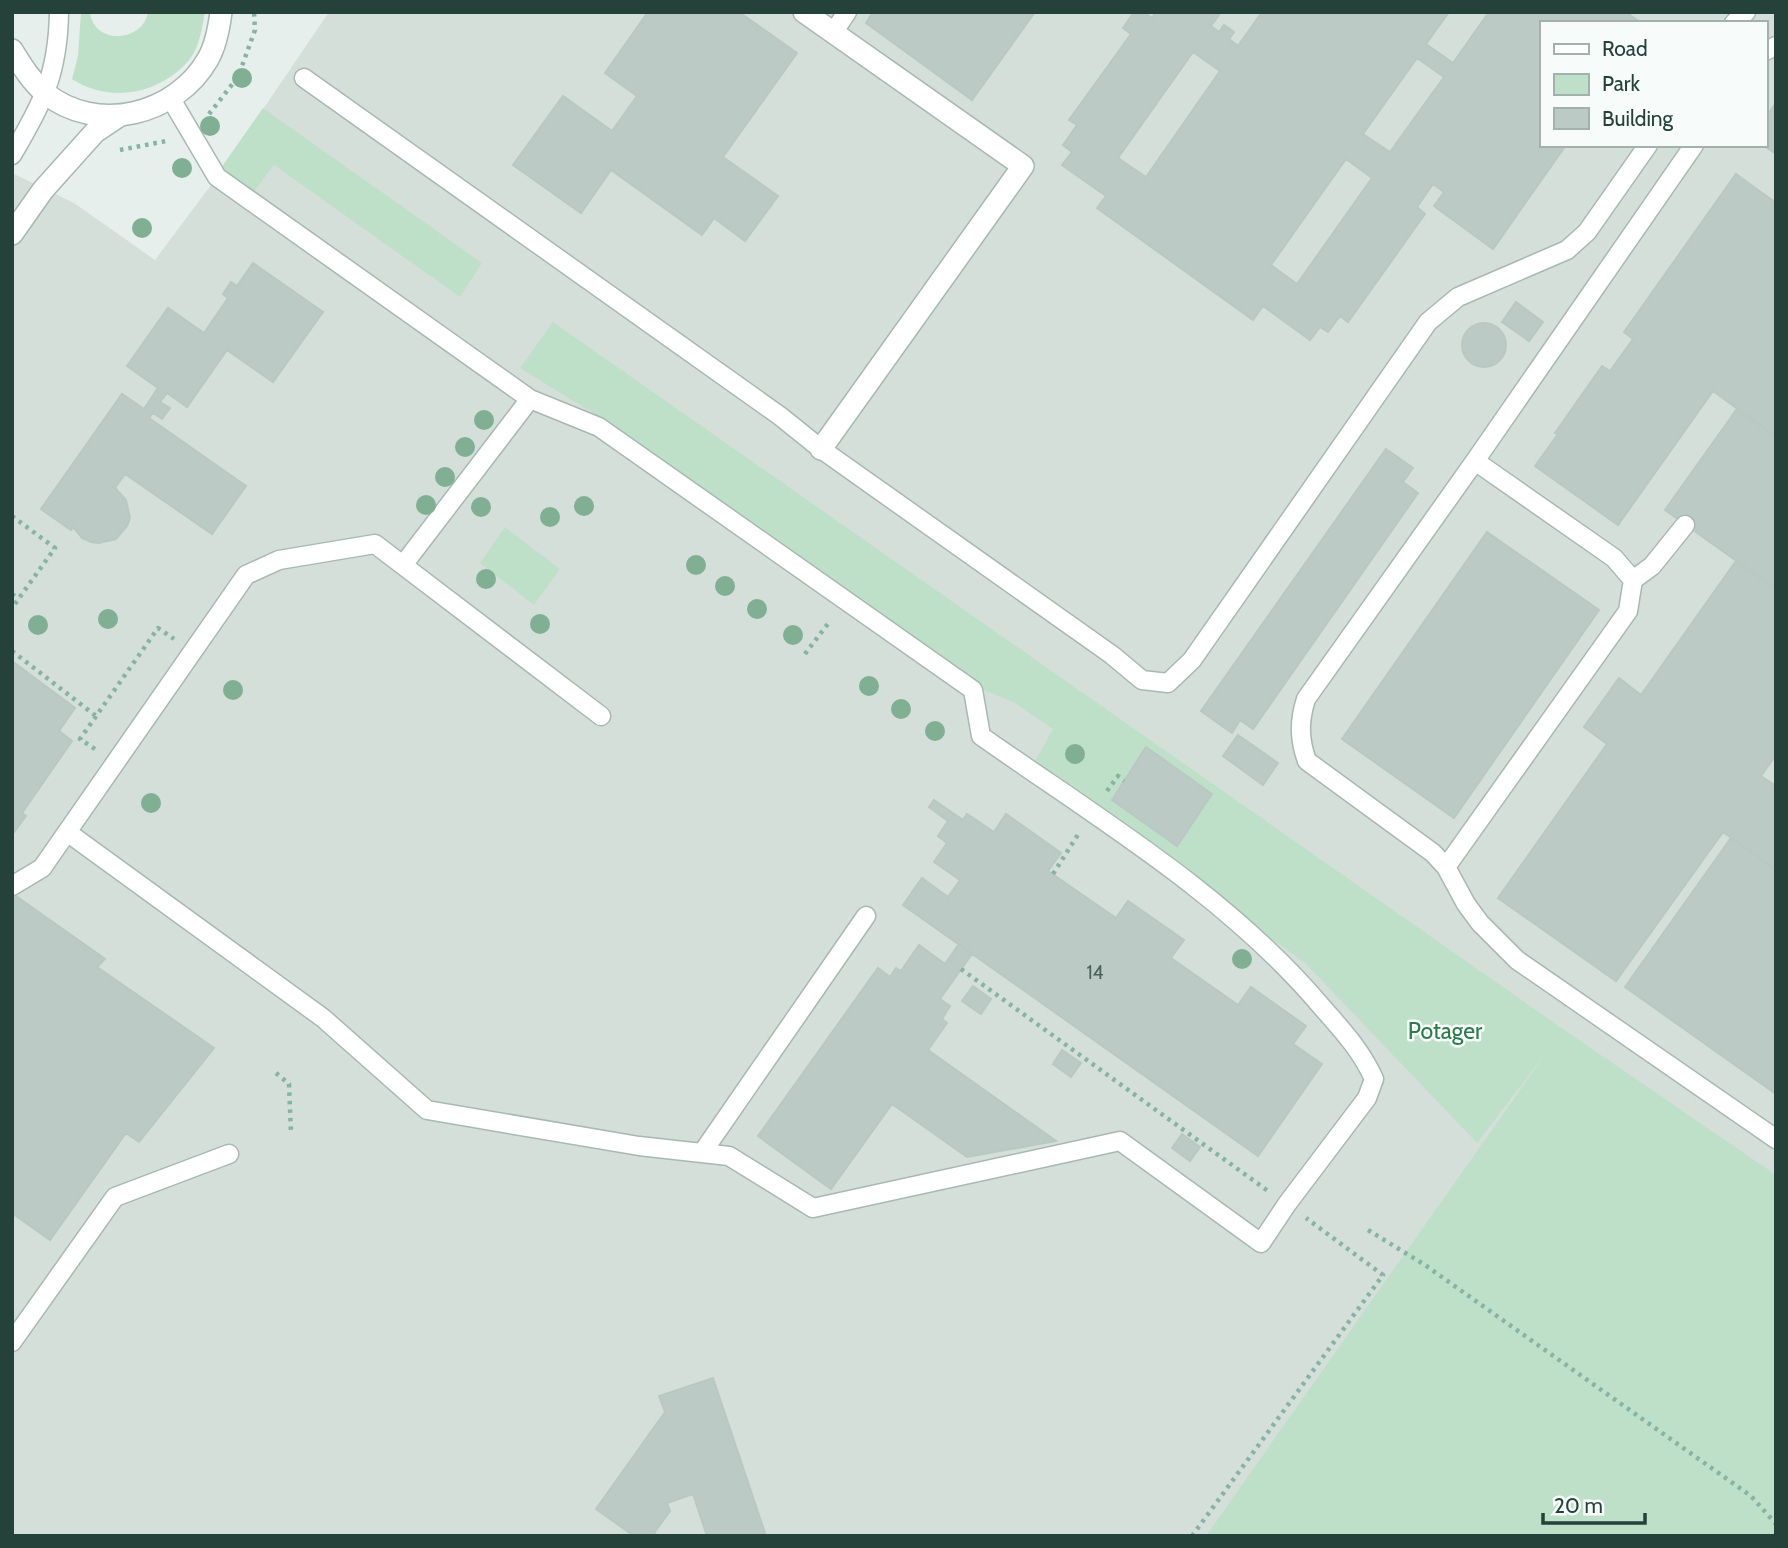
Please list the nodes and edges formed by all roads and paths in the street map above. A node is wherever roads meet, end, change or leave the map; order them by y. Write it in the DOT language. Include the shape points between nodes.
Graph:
graph roads {
  1 [pos="59,12"];
  2 [pos="220,12"];
  3 [pos="804,12"];
  4 [pos="847,12"];
  5 [pos="833,33"];
  6 [pos="12,50"];
  7 [pos="304,78"];
  8 [pos="46,94"];
  9 [pos="171,99"];
  10 [pos="119,116"];
  11 [pos="1647,147"];
  12 [pos="1693,147"];
  13 [pos="12,155"];
  14 [pos="12,234"];
  15 [pos="530,399"];
  16 [pos="821,449"];
  17 [pos="1475,461"];
  18 [pos="12,516"];
  19 [pos="1685,526"];
  20 [pos="403,565"];
  21 [pos="1633,580"];
  22 [pos="12,594"];
  23 [pos="19,599"];
  24 [pos="845,600"];
  25 [pos="12,608"];
  26 [pos="12,652"];
  27 [pos="192,652"];
  28 [pos="805,654"];
  29 [pos="96,716"];
  30 [pos="601,716"];
  31 [pos="115,764"];
  32 [pos="68,832"];
  33 [pos="1446,867"];
  34 [pos="12,886"];
  35 [pos="866,916"];
  36 [pos="961,969"];
  37 [pos="276,1073"];
  38 [pos="291,1134"];
  39 [pos="1776,1139"];
  40 [pos="702,1153"];
  41 [pos="229,1154"];
  42 [pos="1287,1205"];
  43 [pos="1368,1230"];
  44 [pos="12,1342"];
  45 [pos="1776,1524"];
  46 [pos="1192,1536"];
  1 -- 8 [label="lane" via="55,67"];
  2 -- 9 [label="street" via="219,32 209,58"];
  3 -- 5 [label="street"];
  4 -- 5 [label="lane"];
  5 -- 16 [label="street" via="1023,166"];
  6 -- 8 [label="street"];
  7 -- 16 [label="lane"];
  8 -- 10 [label="street" via="68,107"];
  8 -- 13 [label="lane"];
  9 -- 10 [label="street"];
  9 -- 15 [label="lane" via="217,177"];
  10 -- 14 [label="street" via="95,132 43,190"];
  11 -- 16 [label="lane" via="1587,232 1567,250 1458,297 1428,322 1192,660 1168,683 1142,680 1112,654"];
  12 -- 17 [label="lane"];
  15 -- 20 [label="lane"];
  15 -- 24 [label="lane" via="599,427"];
  17 -- 21 [label="lane" via="1614,558"];
  17 -- 33 [label="lane" via="1306,699 1300,716 1301,747 1307,761 1422,844"];
  18 -- 23 [label="path" via="55,548"];
  19 -- 21 [label="lane" via="1652,566"];
  20 -- 27 [label="lane" via="376,544 279,560 246,575"];
  20 -- 30 [label="lane"];
  21 -- 33 [label="lane" via="1628,611"];
  22 -- 23 [label="path"];
  23 -- 25 [label="path"];
  24 -- 28 [label="path"];
  24 -- 42 [label="lane" via="973,690 981,736 1209,896 1289,969 1364,1056 1374,1079 1367,1098"];
  26 -- 29 [label="path"];
  27 -- 29 [label="path" via="158,628"];
  27 -- 31 [label="lane"];
  29 -- 31 [label="path" via="80,738"];
  31 -- 32 [label="lane"];
  32 -- 34 [label="lane" via="42,868"];
  32 -- 40 [label="lane" via="323,1018 427,1110"];
  33 -- 39 [label="lane" via="1480,923 1517,960"];
  35 -- 40 [label="lane"];
  36 -- 42 [label="path"];
  37 -- 38 [label="path" via="289,1084"];
  40 -- 42 [label="lane" via="729,1156 813,1208 1120,1141 1261,1243"];
  41 -- 44 [label="lane" via="115,1197"];
  42 -- 46 [label="path" via="1383,1275"];
  43 -- 45 [label="path" via="1425,1265 1751,1496"];
}
